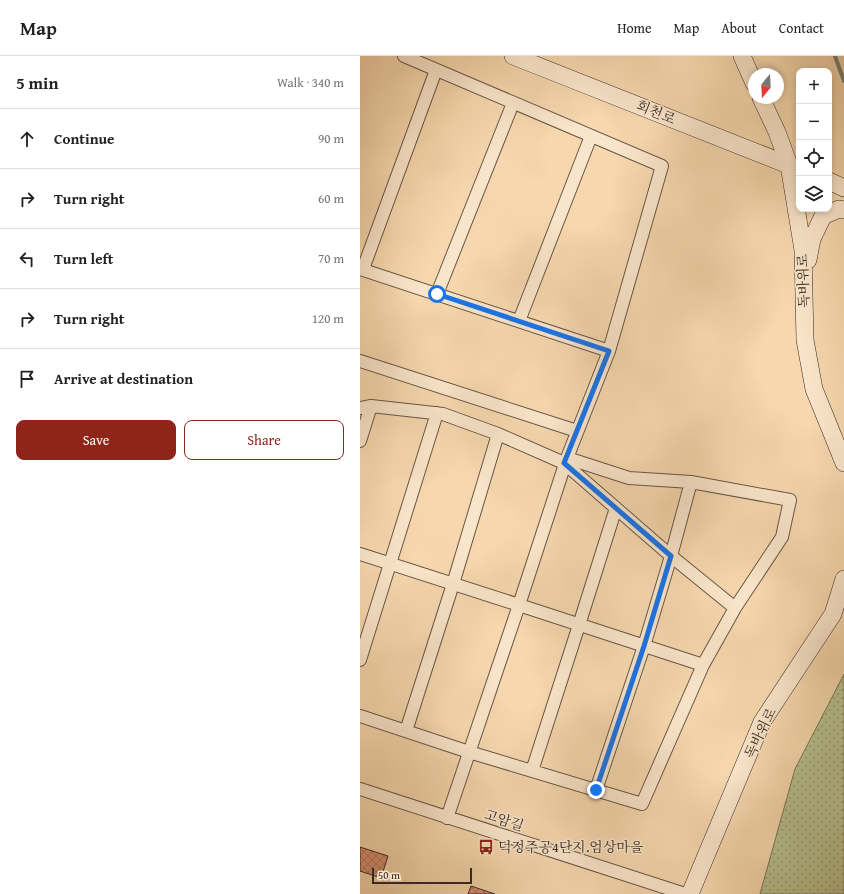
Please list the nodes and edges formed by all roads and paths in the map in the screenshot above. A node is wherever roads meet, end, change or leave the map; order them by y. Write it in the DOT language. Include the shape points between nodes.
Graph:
graph roads {
  1 [pos="404,56"];
  2 [pos="513,56"];
  3 [pos="742,56"];
  4 [pos="436,70"];
  5 [pos="748,70"];
  6 [pos="513,103"];
  7 [pos="764,104"];
  8 [pos="591,136"];
  9 [pos="794,167"];
  10 [pos="832,182"];
  11 [pos="844,188"];
  12 [pos="844,210"];
  13 [pos="361,269"];
  14 [pos="803,283"];
  15 [pos="437,294"];
  16 [pos="519,321"];
  17 [pos="609,351"];
  18 [pos="360,361"];
  19 [pos="365,407"];
  20 [pos="437,413"];
  21 [pos="577,431"];
  22 [pos="498,434"];
  23 [pos="360,441"];
  24 [pos="566,460"];
  25 [pos="844,463"];
  26 [pos="690,482"];
  27 [pos="616,508"];
  28 [pos="360,554"];
  29 [pos="671,556"];
  30 [pos="390,563"];
  31 [pos="844,579"];
  32 [pos="453,584"];
  33 [pos="519,605"];
  34 [pos="735,608"];
  35 [pos="580,625"];
  36 [pos="644,646"];
  37 [pos="360,660"];
  38 [pos="703,666"];
  39 [pos="360,716"];
  40 [pos="406,731"];
  41 [pos="469,752"];
  42 [pos="532,771"];
  43 [pos="360,789"];
  44 [pos="596,790"];
  45 [pos="447,818"];
  46 [pos="685,894"];
  47 [pos="690,894"];
  1 -- 4 [label="street"];
  2 -- 9 [label="main road, 회천로"];
  3 -- 5 [label="main road"];
  4 -- 6 [label="street"];
  4 -- 13 [label="street"];
  6 -- 8 [label="street"];
  6 -- 15 [label="street"];
  7 -- 9 [label="main road, 독바위로"];
  8 -- 16 [label="street"];
  8 -- 17 [label="street" via="662,166"];
  9 -- 14 [label="main road, 독바위로" via="803,250"];
  10 -- 11 [label="main road"];
  12 -- 14 [label="main road" via="839,209 823,216 812,240"];
  13 -- 15 [label="street"];
  14 -- 25 [label="main road, 독바위로" via="805,340 814,389"];
  15 -- 16 [label="street"];
  16 -- 17 [label="street"];
  17 -- 21 [label="street"];
  18 -- 21 [label="street"];
  19 -- 20 [label="street"];
  19 -- 23 [label="street"];
  20 -- 22 [label="street"];
  20 -- 30 [label="street"];
  21 -- 24 [label="street"];
  22 -- 24 [label="street"];
  22 -- 32 [label="street"];
  24 -- 26 [label="street" via="630,478"];
  24 -- 27 [label="street"];
  24 -- 33 [label="street"];
  26 -- 29 [label="street"];
  26 -- 34 [label="street" via="790,500 782,538"];
  27 -- 29 [label="street"];
  27 -- 35 [label="street"];
  28 -- 30 [label="street"];
  29 -- 34 [label="street"];
  29 -- 36 [label="street"];
  30 -- 32 [label="street"];
  30 -- 37 [label="street"];
  31 -- 47 [label="main road, 독바위로" via="832,614 762,722"];
  32 -- 33 [label="street"];
  32 -- 40 [label="street"];
  33 -- 35 [label="street"];
  33 -- 41 [label="street"];
  34 -- 38 [label="street"];
  35 -- 36 [label="street"];
  35 -- 42 [label="street"];
  36 -- 38 [label="street"];
  36 -- 44 [label="street"];
  38 -- 44 [label="street" via="642,804"];
  39 -- 40 [label="street"];
  40 -- 41 [label="street"];
  41 -- 42 [label="street"];
  41 -- 45 [label="street"];
  42 -- 44 [label="street"];
  43 -- 45 [label="street, 고암길"];
  45 -- 46 [label="street, 고암길"];
}
